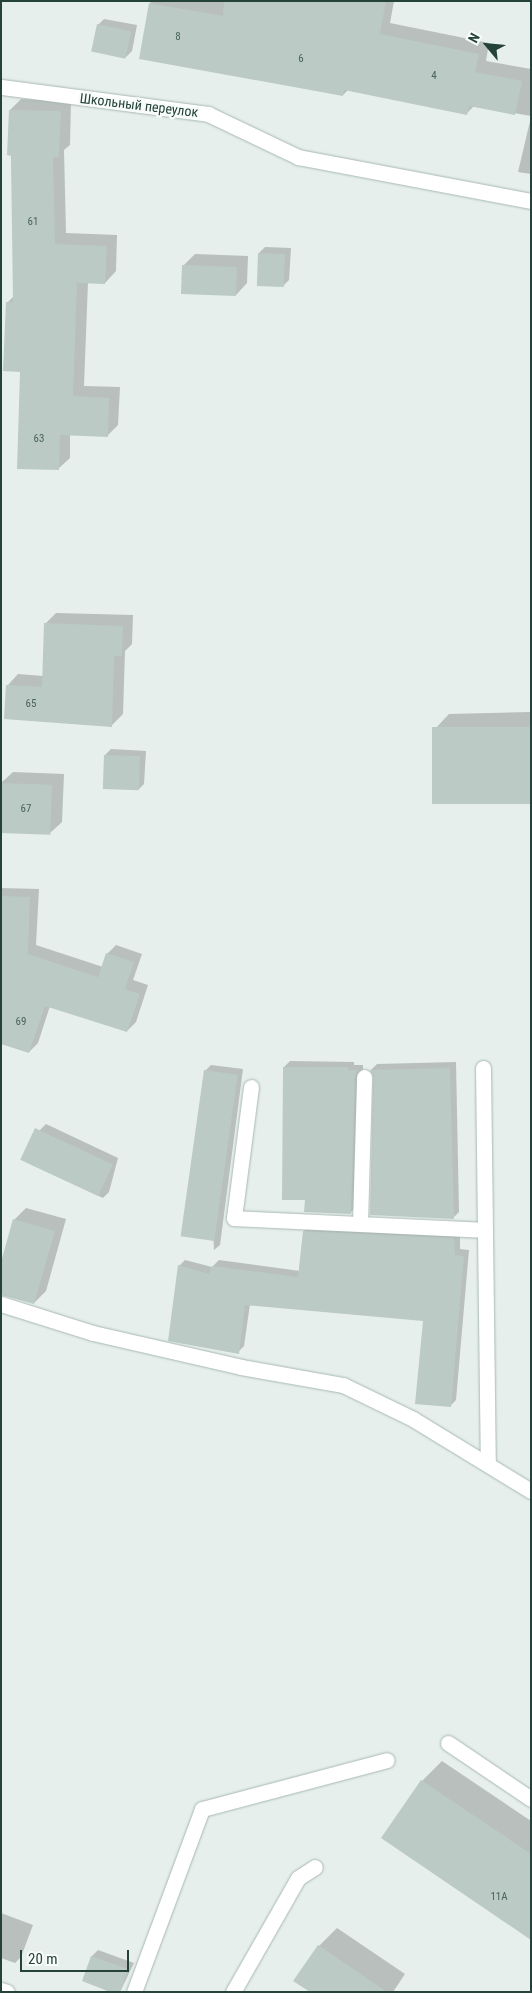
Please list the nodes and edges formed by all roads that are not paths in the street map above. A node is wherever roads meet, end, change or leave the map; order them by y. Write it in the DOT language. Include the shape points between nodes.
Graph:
graph roads {
  1 [pos="1,87"];
  2 [pos="531,201"];
  3 [pos="483,1068"];
  4 [pos="364,1077"];
  5 [pos="251,1087"];
  6 [pos="360,1224"];
  7 [pos="485,1230"];
  8 [pos="1,1304"];
  9 [pos="488,1463"];
  10 [pos="531,1491"];
  11 [pos="448,1743"];
  12 [pos="387,1760"];
  13 [pos="531,1799"];
  14 [pos="315,1866"];
  15 [pos="1,1990"];
  16 [pos="7,1992"];
  17 [pos="134,1992"];
  18 [pos="233,1992"];
  1 -- 2 [label="lane, Школьный переулок" via="208,114 298,157"];
  3 -- 7 [label="lane"];
  4 -- 6 [label="lane"];
  5 -- 6 [label="lane" via="234,1218"];
  6 -- 7 [label="lane"];
  7 -- 9 [label="lane"];
  8 -- 9 [label="lane" via="93,1333 343,1385 413,1419"];
  9 -- 10 [label="lane"];
  11 -- 13 [label="lane"];
  12 -- 17 [label="lane" via="202,1809"];
  14 -- 18 [label="lane" via="298,1878"];
  15 -- 16 [label="lane"];
}
